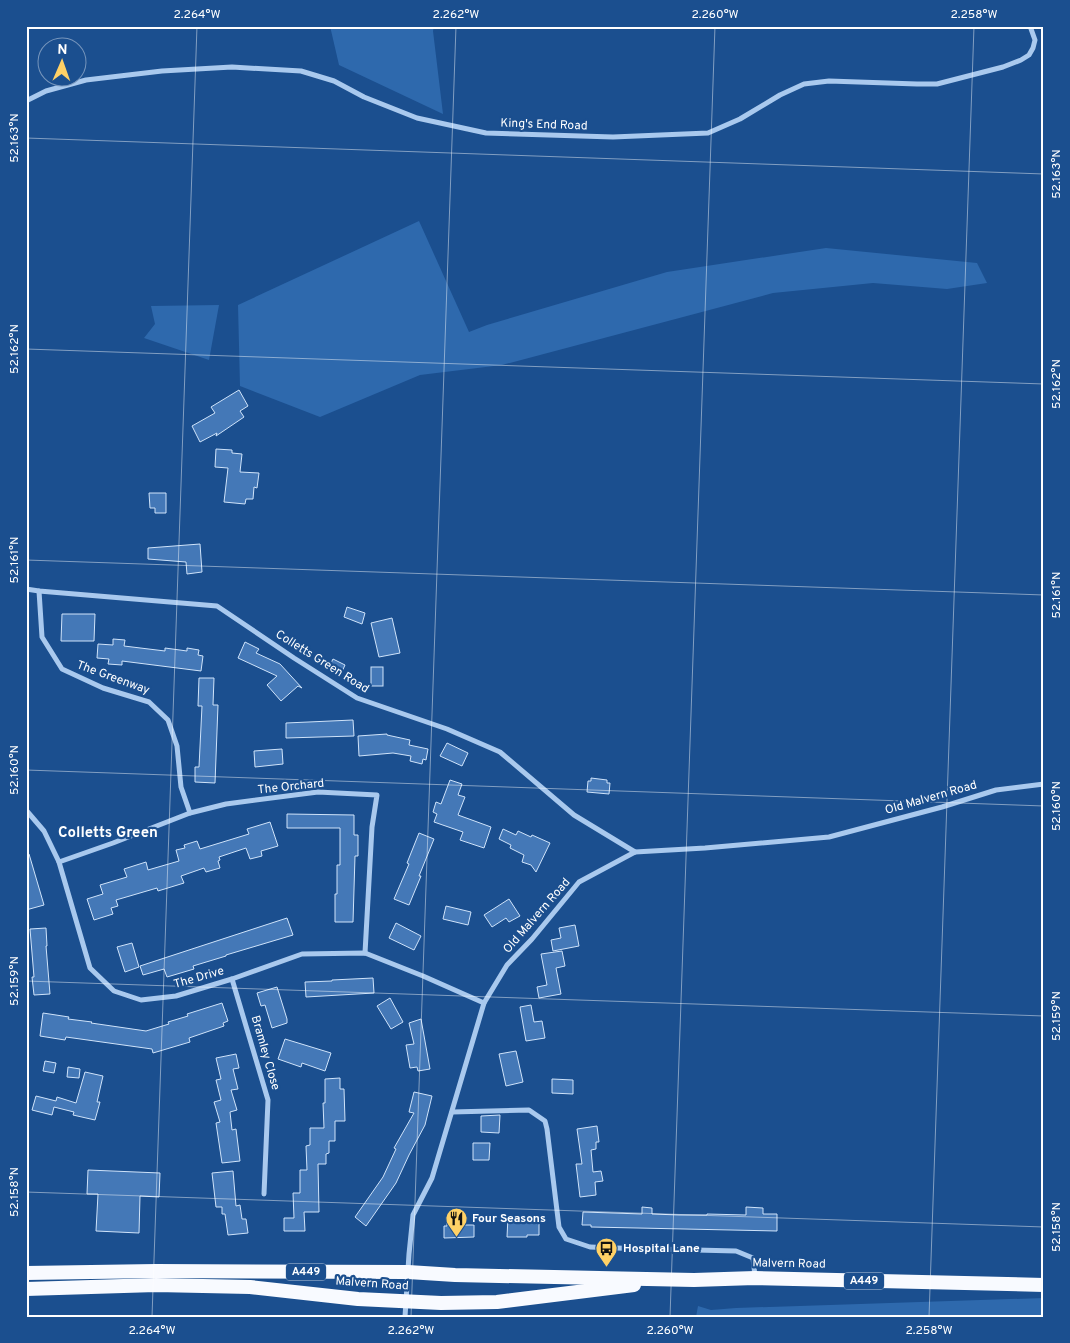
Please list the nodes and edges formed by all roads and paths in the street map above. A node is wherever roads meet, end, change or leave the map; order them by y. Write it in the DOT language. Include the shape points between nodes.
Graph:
graph roads {
  1 [pos="1030,26"];
  2 [pos="26,101"];
  3 [pos="26,589"];
  4 [pos="39,591"];
  5 [pos="1044,784"];
  6 [pos="26,810"];
  7 [pos="190,813"];
  8 [pos="635,852"];
  9 [pos="59,862"];
  10 [pos="365,953"];
  11 [pos="232,979"];
  12 [pos="484,1003"];
  13 [pos="452,1112"];
  14 [pos="264,1194"];
  15 [pos="408,1272"];
  16 [pos="26,1273"];
  17 [pos="156,1278"];
  18 [pos="755,1278"];
  19 [pos="684,1280"];
  20 [pos="1044,1285"];
  21 [pos="26,1289"];
  22 [pos="405,1302"];
  23 [pos="405,1317"];
  1 -- 2 [label="street, King's End Road" via="1034,48 1021,60 1003,67 937,84 828,81 804,84 740,120 708,133 613,137 486,133 417,118 334,81 301,72 232,67 86,80 46,91"];
  3 -- 4 [label="street, Colletts Green Road"];
  4 -- 7 [label="street, The Greenway" via="42,636 62,670 103,688 149,702 168,720 177,746 181,787"];
  4 -- 8 [label="street, Colletts Green Road" via="217,606 357,698 447,729 500,752 574,815"];
  5 -- 8 [label="street, Old Malvern Road" via="996,790 829,837"];
  6 -- 9 [label="street, The Drive" via="44,831"];
  7 -- 9 [label="street, The Orchard"];
  7 -- 10 [label="street, The Orchard" via="226,804 318,792 377,795 372,827"];
  8 -- 12 [label="street, Old Malvern Road" via="579,882 507,965"];
  9 -- 11 [label="street, The Drive" via="90,968 114,990 140,1000 176,996"];
  10 -- 11 [label="street, The Drive" via="302,954"];
  10 -- 12 [label="street, The Drive"];
  11 -- 14 [label="street, Bramley Close" via="268,1100"];
  12 -- 13 [label="street, Old Malvern Road"];
  13 -- 15 [label="street, Old Malvern Road" via="432,1178 413,1215"];
  13 -- 18 [label="street" via="530,1110 545,1121 558,1227 566,1239 590,1247 736,1251 753,1258"];
  15 -- 17 [label="highway, Malvern Road / A449"];
  15 -- 19 [label="highway, Malvern Road / A449"];
  15 -- 22 [label="street, Old Malvern Road"];
  16 -- 17 [label="highway, Malvern Road / A449"];
  17 -- 21 [label="highway, Malvern Road / A449"];
  17 -- 22 [label="highway, Malvern Road / A449"];
  18 -- 19 [label="highway, Malvern Road / A449"];
  18 -- 20 [label="highway, Malvern Road / A449"];
  19 -- 22 [label="highway, Malvern Road / A449" via="497,1302"];
  22 -- 23 [label="street"];
}
